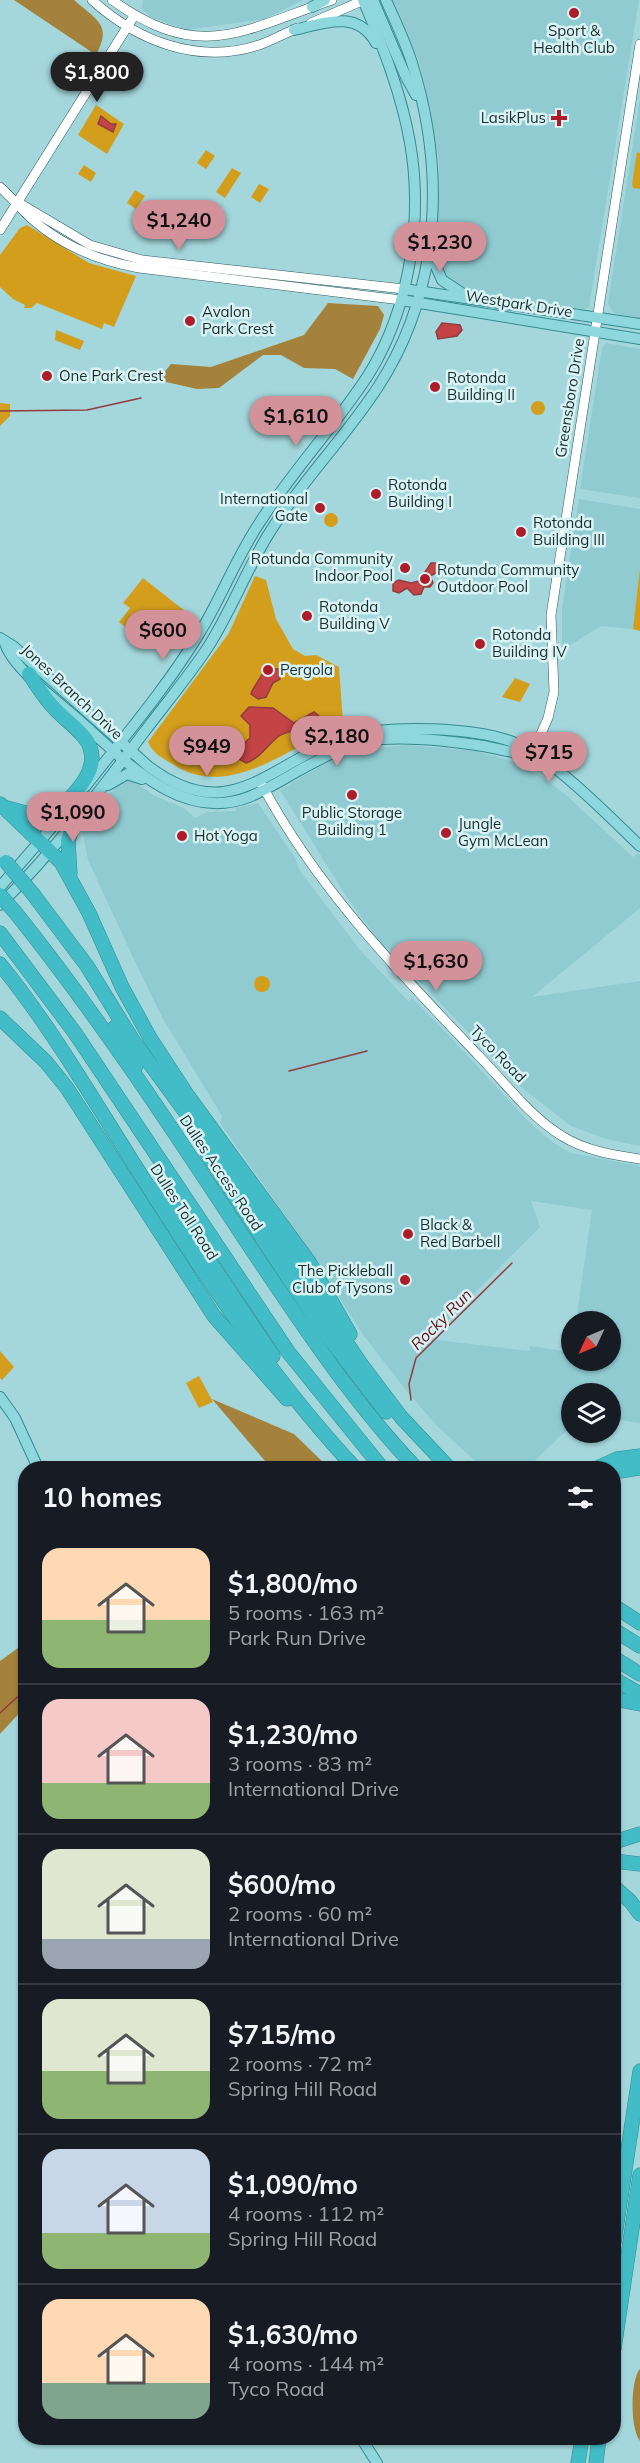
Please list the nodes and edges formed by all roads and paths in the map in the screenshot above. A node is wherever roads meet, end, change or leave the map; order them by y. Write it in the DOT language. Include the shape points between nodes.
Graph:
graph roads {
  1 [pos="92,0"];
  2 [pos="112,0"];
  3 [pos="325,0"];
  4 [pos="332,0"];
  5 [pos="363,0"];
  6 [pos="373,0"];
  7 [pos="386,0"];
  8 [pos="312,7"];
  9 [pos="134,16"];
  10 [pos="127,28"];
  11 [pos="294,30"];
  12 [pos="640,44"];
  13 [pos="393,76"];
  14 [pos="423,105"];
  15 [pos="0,187"];
  16 [pos="19,203"];
  17 [pos="0,230"];
  18 [pos="430,249"];
  19 [pos="404,289"];
  20 [pos="421,292"];
  21 [pos="475,298"];
  22 [pos="401,300"];
  23 [pos="418,303"];
  24 [pos="598,316"];
  25 [pos="640,324"];
  26 [pos="596,331"];
  27 [pos="640,339"];
  28 [pos="3,641"];
  29 [pos="28,674"];
  30 [pos="117,746"];
  31 [pos="532,754"];
  32 [pos="127,755"];
  33 [pos="262,785"];
  34 [pos="160,787"];
  35 [pos="81,793"];
  36 [pos="96,794"];
  37 [pos="0,804"];
  38 [pos="57,811"];
  39 [pos="75,819"];
  40 [pos="46,845"];
  41 [pos="640,846"];
  42 [pos="3,859"];
  43 [pos="70,879"];
  44 [pos="0,888"];
  45 [pos="0,895"];
  46 [pos="33,895"];
  47 [pos="0,905"];
  48 [pos="0,933"];
  49 [pos="0,964"];
  50 [pos="0,1018"];
  51 [pos="174,1098"];
  52 [pos="640,1159"];
  53 [pos="251,1248"];
  54 [pos="383,1393"];
  55 [pos="0,1397"];
  56 [pos="329,1440"];
  57 [pos="640,1456"];
  58 [pos="35,1461"];
  59 [pos="348,1461"];
  60 [pos="376,1461"];
  61 [pos="410,1461"];
  62 [pos="432,1461"];
  63 [pos="443,1461"];
  64 [pos="613,1461"];
  65 [pos="640,1468"];
  66 [pos="621,1471"];
  67 [pos="621,1610"];
  68 [pos="640,1623"];
  69 [pos="621,1634"];
  70 [pos="640,1646"];
  71 [pos="621,1662"];
  72 [pos="640,1674"];
  73 [pos="621,1683"];
  74 [pos="640,1694"];
  75 [pos="621,1700"];
  76 [pos="640,1704"];
  77 [pos="640,1834"];
  78 [pos="621,1840"];
  79 [pos="621,1862"];
  80 [pos="640,1864"];
  81 [pos="621,1893"];
  82 [pos="640,1914"];
  83 [pos="640,2071"];
  84 [pos="640,2175"];
  85 [pos="621,2196"];
  86 [pos="621,2302"];
  87 [pos="365,2445"];
  88 [pos="581,2445"];
  89 [pos="598,2445"];
  90 [pos="377,2463"];
  91 [pos="578,2463"];
  92 [pos="596,2463"];
  1 -- 10 [label="street"];
  2 -- 9 [label="street"];
  3 -- 8 [label="main road"];
  4 -- 8 [label="street"];
  5 -- 11 [label="street"];
  5 -- 13 [label="main road"];
  6 -- 14 [label="main road" via="406,77"];
  7 -- 14 [label="main road" via="412,63"];
  8 -- 9 [label="street" via="244,33 207,38 156,27"];
  9 -- 10 [label="street"];
  10 -- 11 [label="street" via="173,47 218,52 259,45"];
  10 -- 16 [label="street"];
  11 -- 13 [label="main road" via="332,21 356,23 369,32"];
  12 -- 24 [label="street, Greensboro Drive"];
  13 -- 19 [label="main road" via="411,144 417,194 414,243"];
  14 -- 18 [label="main road" via="433,172"];
  15 -- 16 [label="street, Westpark Drive"];
  16 -- 17 [label="street"];
  16 -- 19 [label="street, Westpark Drive" via="90,244 142,260"];
  16 -- 22 [label="street, Westpark Drive" via="30,218 59,239 121,265"];
  18 -- 20 [label="main road"];
  18 -- 21 [label="main road" via="436,272 444,283"];
  19 -- 20 [label="main road, Westpark Drive"];
  19 -- 22 [label="main road"];
  20 -- 21 [label="main road, Westpark Drive"];
  20 -- 23 [label="main road"];
  21 -- 24 [label="main road, Westpark Drive"];
  22 -- 23 [label="main road, Westpark Drive"];
  22 -- 30 [label="main road" via="391,334 368,376 277,496 241,551 199,634"];
  23 -- 26 [label="main road, Westpark Drive"];
  23 -- 32 [label="main road" via="379,386 277,520 208,646"];
  24 -- 25 [label="main road, Westpark Drive"];
  24 -- 26 [label="street, Greensboro Drive"];
  26 -- 27 [label="main road, Westpark Drive"];
  26 -- 31 [label="street, Greensboro Drive" via="551,615 553,699"];
  28 -- 29 [label="main road, Jones Branch Drive" via="8,653"];
  28 -- 30 [label="main road, Jones Branch Drive" via="13,646"];
  29 -- 30 [label="main road, Jones Branch Drive"];
  29 -- 38 [label="highway" via="92,751 89,774"];
  30 -- 32 [label="main road"];
  30 -- 35 [label="main road"];
  31 -- 33 [label="main road" via="519,744 487,735 389,729 335,741"];
  31 -- 41 [label="main road" via="559,773"];
  32 -- 33 [label="main road" via="189,789 222,792"];
  32 -- 34 [label="main road"];
  32 -- 36 [label="main road"];
  33 -- 34 [label="main road" via="239,800 212,803 183,798"];
  33 -- 52 [label="street, Tyco Road" via="305,856 348,913 428,1004 540,1119 584,1148"];
  34 -- 36 [label="main road" via="127,774"];
  35 -- 38 [label="highway"];
  35 -- 40 [label="main road"];
  36 -- 39 [label="main road"];
  37 -- 38 [label="highway" via="27,815"];
  37 -- 40 [label="highway"];
  39 -- 40 [label="main road"];
  39 -- 43 [label="highway" via="68,841"];
  40 -- 43 [label="highway"];
  40 -- 44 [label="main road"];
  40 -- 47 [label="main road"];
  42 -- 46 [label="highway, bridge"];
  43 -- 54 [label="highway" via="150,1038 309,1262"];
  45 -- 53 [label="highway, Dulles Access Road, bridge" via="90,1012"];
  46 -- 51 [label="highway" via="87,966"];
  46 -- 53 [label="highway"];
  48 -- 60 [label="highway" via="75,1033 289,1353"];
  49 -- 56 [label="highway, Dulles Toll Road" via="38,1015 220,1298"];
  50 -- 56 [label="highway" via="46,1062 84,1111 214,1316 281,1394"];
  51 -- 54 [label="highway" via="250,1200"];
  51 -- 62 [label="highway" via="321,1329 371,1394"];
  53 -- 61 [label="highway, Dulles Access Road" via="342,1382"];
  54 -- 63 [label="highway"];
  55 -- 58 [label="main road" via="15,1418"];
  56 -- 59 [label="highway, Dulles Toll Road"];
  57 -- 64 [label="highway"];
  65 -- 66 [label="highway"];
  67 -- 68 [label="highway"];
  69 -- 70 [label="highway"];
  71 -- 72 [label="highway"];
  73 -- 74 [label="highway"];
  75 -- 76 [label="highway"];
  77 -- 78 [label="highway"];
  79 -- 80 [label="highway"];
  81 -- 82 [label="highway"];
  83 -- 85 [label="highway"];
  84 -- 86 [label="highway"];
  87 -- 90 [label="main road"];
  88 -- 91 [label="highway"];
  89 -- 92 [label="highway"];
}
